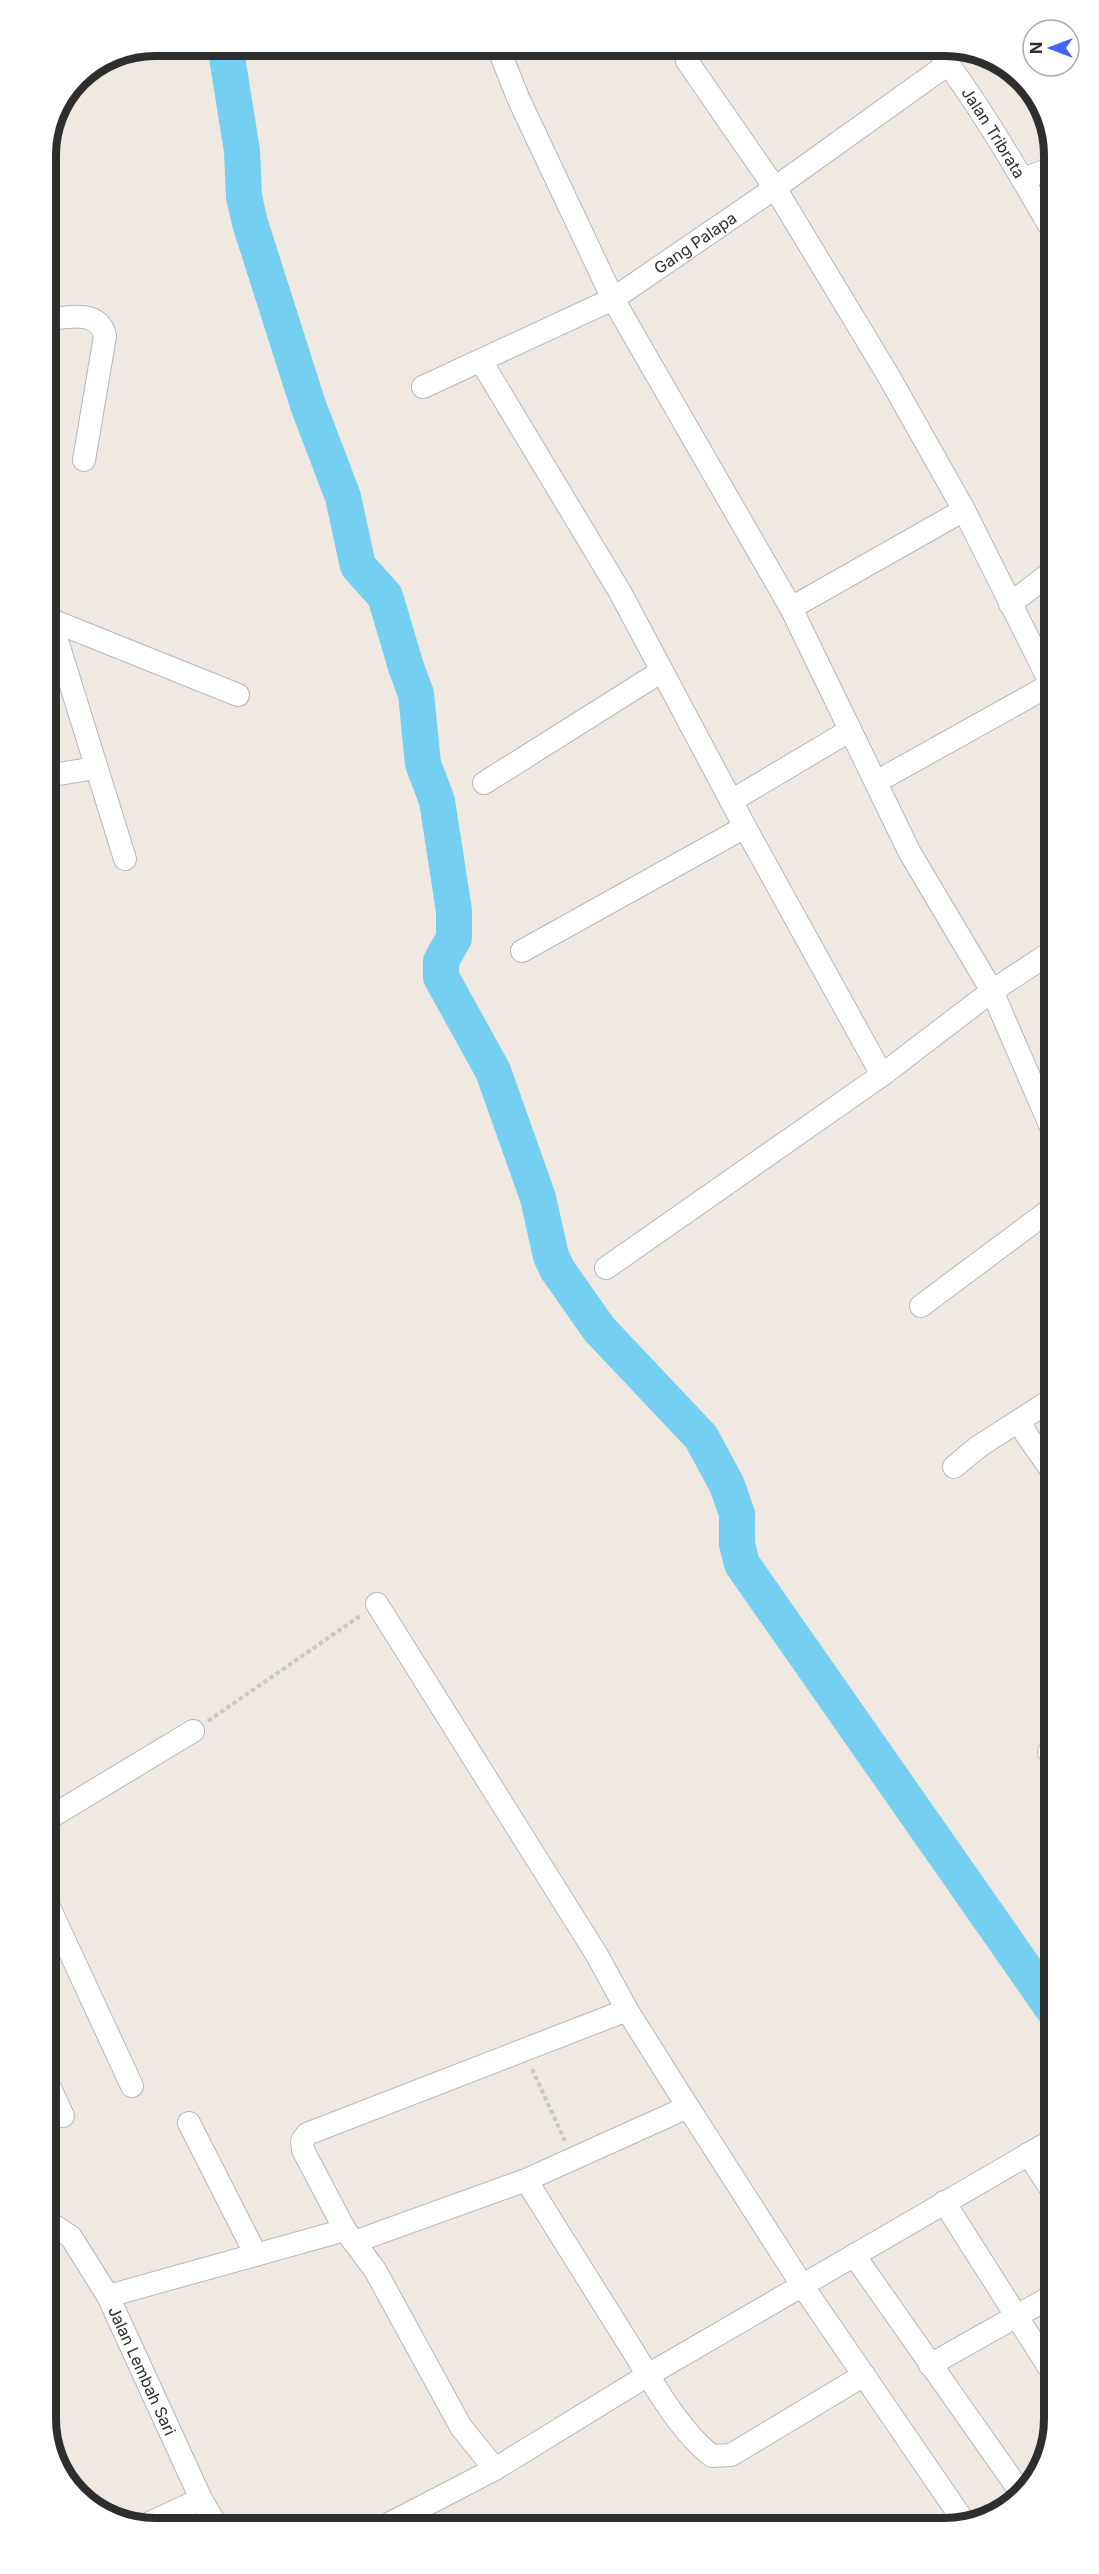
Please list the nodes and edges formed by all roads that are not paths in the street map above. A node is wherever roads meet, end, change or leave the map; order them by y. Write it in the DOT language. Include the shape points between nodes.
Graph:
graph roads {
  1 [pos="501,56"];
  2 [pos="942,56"];
  3 [pos="687,61"];
  4 [pos="948,64"];
  5 [pos="1044,171"];
  6 [pos="1023,179"];
  7 [pos="775,188"];
  8 [pos="1044,218"];
  9 [pos="613,299"];
  10 [pos="56,320"];
  11 [pos="481,361"];
  12 [pos="423,387"];
  13 [pos="84,460"];
  14 [pos="964,510"];
  15 [pos="1044,578"];
  16 [pos="1010,604"];
  17 [pos="791,608"];
  18 [pos="56,616"];
  19 [pos="56,637"];
  20 [pos="662,671"];
  21 [pos="1044,672"];
  22 [pos="1044,687"];
  23 [pos="238,695"];
  24 [pos="849,731"];
  25 [pos="95,768"];
  26 [pos="56,774"];
  27 [pos="876,782"];
  28 [pos="484,783"];
  29 [pos="731,801"];
  30 [pos="745,827"];
  31 [pos="125,859"];
  32 [pos="522,951"];
  33 [pos="1044,957"];
  34 [pos="992,990"];
  35 [pos="882,1075"];
  36 [pos="1044,1105"];
  37 [pos="1044,1214"];
  38 [pos="606,1268"];
  39 [pos="921,1306"];
  40 [pos="1044,1405"];
  41 [pos="1020,1421"];
  42 [pos="1044,1460"];
  43 [pos="954,1467"];
  44 [pos="377,1604"];
  45 [pos="193,1731"];
  46 [pos="56,1814"];
  47 [pos="56,1923"];
  48 [pos="627,2010"];
  49 [pos="132,2086"];
  50 [pos="56,2101"];
  51 [pos="688,2107"];
  52 [pos="63,2116"];
  53 [pos="189,2123"];
  54 [pos="1044,2145"];
  55 [pos="1028,2154"];
  56 [pos="1044,2178"];
  57 [pos="526,2180"];
  58 [pos="944,2202"];
  59 [pos="56,2227"];
  60 [pos="350,2236"];
  61 [pos="256,2255"];
  62 [pos="854,2255"];
  63 [pos="802,2285"];
  64 [pos="108,2296"];
  65 [pos="1044,2301"];
  66 [pos="1015,2317"];
  67 [pos="1044,2360"];
  68 [pos="930,2365"];
  69 [pos="648,2375"];
  70 [pos="864,2375"];
  71 [pos="495,2469"];
  72 [pos="1017,2487"];
  73 [pos="201,2499"];
  74 [pos="961,2517"];
  75 [pos="160,2518"];
  76 [pos="212,2518"];
  77 [pos="400,2518"];
  1 -- 9 [label="street"];
  2 -- 4 [label="street, Jalan Tribrata"];
  3 -- 7 [label="street"];
  4 -- 6 [label="street, Jalan Tribrata"];
  4 -- 7 [label="street, Gang Palapa"];
  5 -- 6 [label="street"];
  6 -- 8 [label="street, Jalan Tribrata"];
  7 -- 9 [label="street, Gang Palapa"];
  7 -- 14 [label="street"];
  9 -- 11 [label="street, Gang Palapa"];
  9 -- 17 [label="street"];
  10 -- 13 [label="street" via="97,320 105,336"];
  11 -- 12 [label="street, Gang Palapa"];
  11 -- 20 [label="street" via="620,592"];
  14 -- 16 [label="street"];
  14 -- 17 [label="street"];
  15 -- 16 [label="street"];
  16 -- 21 [label="street"];
  17 -- 24 [label="street"];
  18 -- 23 [label="street"];
  19 -- 25 [label="street"];
  20 -- 28 [label="street"];
  20 -- 29 [label="street"];
  22 -- 27 [label="street"];
  24 -- 27 [label="street"];
  24 -- 29 [label="street"];
  25 -- 26 [label="street"];
  25 -- 31 [label="street"];
  27 -- 34 [label="street" via="910,853"];
  29 -- 30 [label="street"];
  30 -- 32 [label="street"];
  30 -- 35 [label="street"];
  33 -- 34 [label="street"];
  34 -- 35 [label="street"];
  34 -- 36 [label="street"];
  35 -- 38 [label="street"];
  37 -- 39 [label="street"];
  40 -- 41 [label="street"];
  41 -- 42 [label="street"];
  41 -- 43 [label="street"];
  44 -- 48 [label="street" via="597,1955"];
  45 -- 46 [label="street"];
  47 -- 49 [label="street"];
  48 -- 51 [label="street"];
  48 -- 60 [label="street" via="307,2134 302,2141 303,2150"];
  50 -- 52 [label="street"];
  51 -- 57 [label="street"];
  51 -- 63 [label="street"];
  53 -- 61 [label="street"];
  54 -- 55 [label="street"];
  55 -- 56 [label="street"];
  55 -- 58 [label="street"];
  57 -- 60 [label="street"];
  57 -- 69 [label="street"];
  58 -- 62 [label="street"];
  58 -- 66 [label="street"];
  59 -- 64 [label="street, Jalan Lembah Sari" via="71,2237"];
  60 -- 61 [label="street"];
  60 -- 71 [label="street" via="375,2270 461,2427"];
  61 -- 64 [label="street"];
  62 -- 63 [label="street"];
  62 -- 68 [label="street"];
  63 -- 69 [label="street"];
  63 -- 70 [label="street"];
  64 -- 73 [label="street, Jalan Lembah Sari"];
  65 -- 66 [label="street"];
  66 -- 67 [label="street"];
  66 -- 68 [label="street"];
  68 -- 72 [label="street"];
  69 -- 70 [label="street" via="704,2449 720,2457 731,2455"];
  69 -- 71 [label="street"];
  70 -- 74 [label="street"];
  71 -- 77 [label="street"];
  73 -- 75 [label="street"];
  73 -- 76 [label="street, Jalan Lembah Sari"];
}
